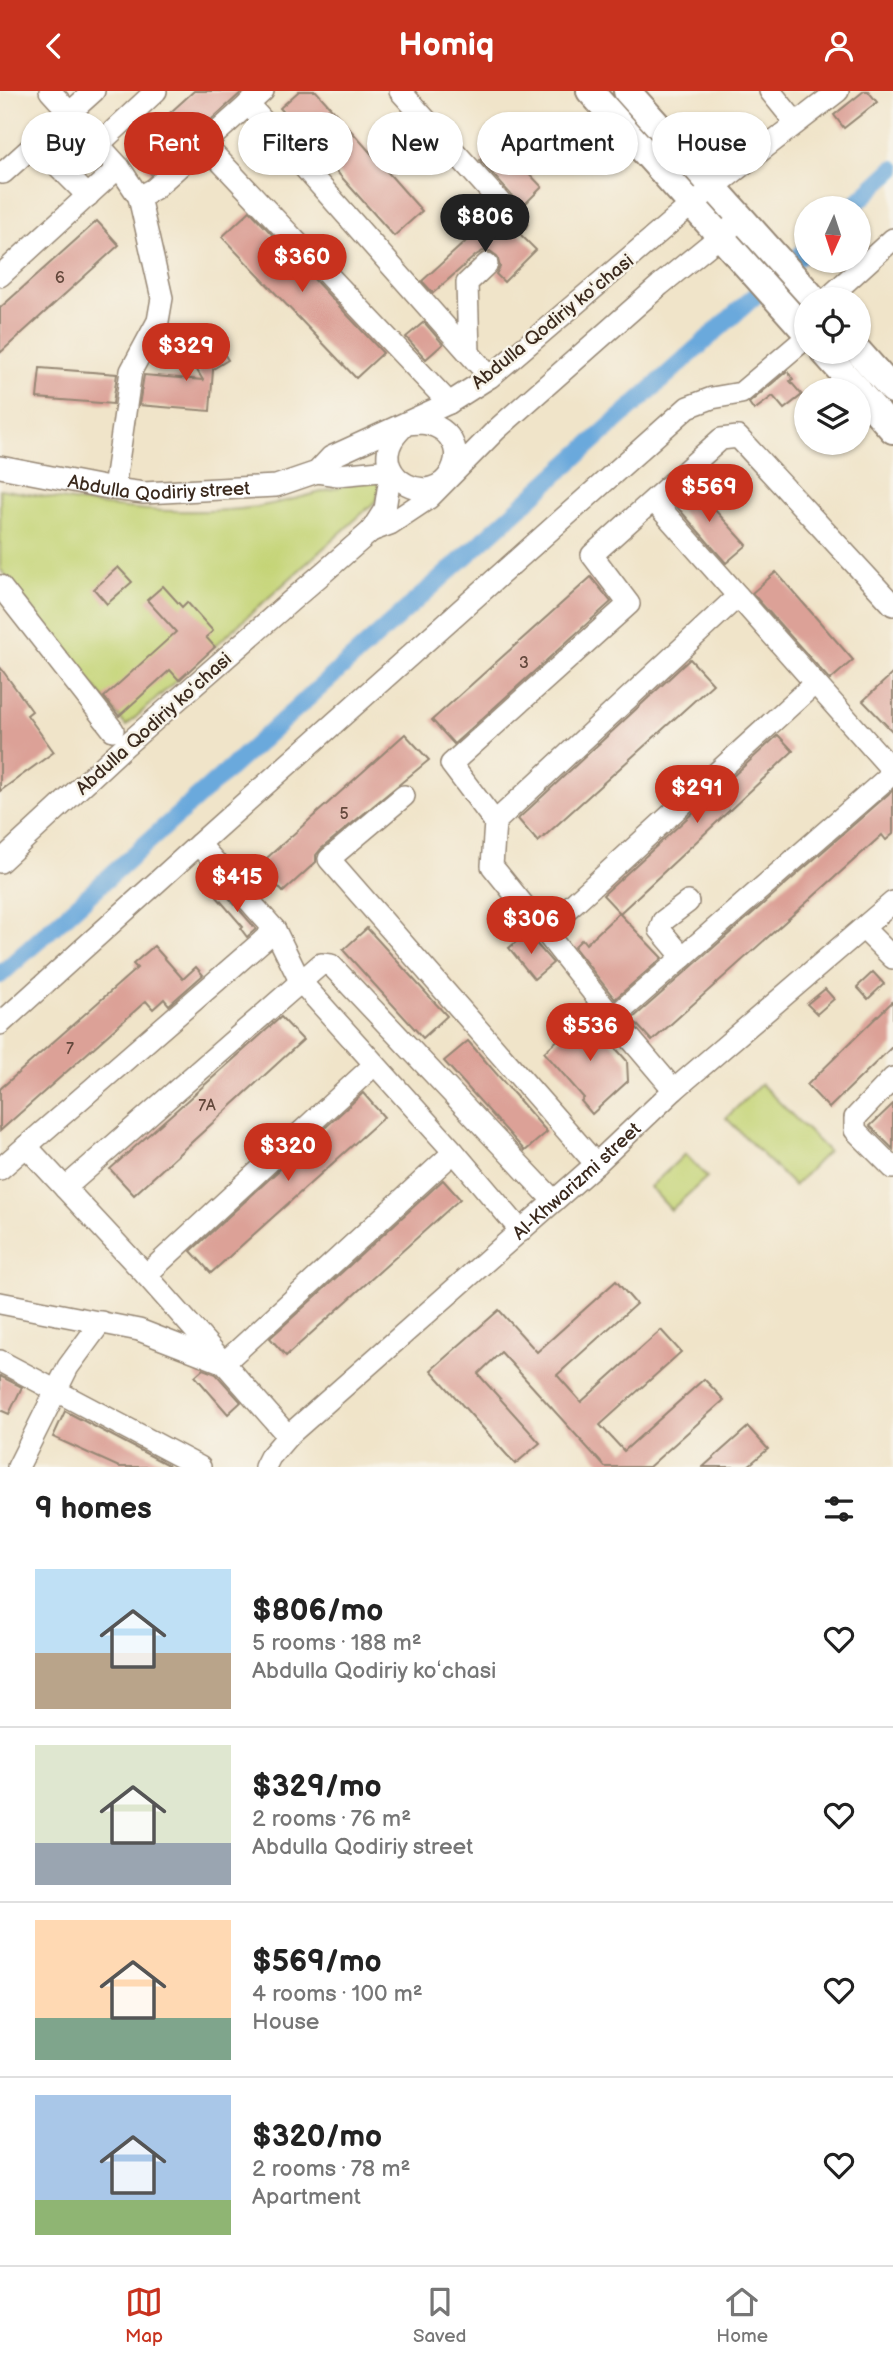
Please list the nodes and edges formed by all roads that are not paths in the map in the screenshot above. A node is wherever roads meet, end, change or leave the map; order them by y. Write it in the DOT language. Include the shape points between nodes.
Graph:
graph roads {
  1 [pos="50,91"];
  2 [pos="94,91"];
  3 [pos="156,91"];
  4 [pos="400,91"];
  5 [pos="590,91"];
  6 [pos="627,91"];
  7 [pos="770,91"];
  8 [pos="838,91"];
  9 [pos="256,98"];
  10 [pos="68,112"];
  11 [pos="72,112"];
  12 [pos="795,122"];
  13 [pos="224,126"];
  14 [pos="110,135"];
  15 [pos="21,157"];
  16 [pos="110,157"];
  17 [pos="224,165"];
  18 [pos="119,167"];
  19 [pos="0,172"];
  20 [pos="67,175"];
  21 [pos="170,175"];
  22 [pos="716,188"];
  23 [pos="88,196"];
  24 [pos="139,197"];
  25 [pos="691,205"];
  26 [pos="740,220"];
  27 [pos="517,221"];
  28 [pos="720,238"];
  29 [pos="893,239"];
  30 [pos="487,264"];
  31 [pos="0,277"];
  32 [pos="839,287"];
  33 [pos="794,294"];
  34 [pos="794,304"];
  35 [pos="794,331"];
  36 [pos="469,353"];
  37 [pos="835,364"];
  38 [pos="870,364"];
  39 [pos="490,377"];
  40 [pos="847,378"];
  41 [pos="893,390"];
  42 [pos="449,403"];
  43 [pos="871,405"];
  44 [pos="406,424"];
  45 [pos="893,430"];
  46 [pos="0,467"];
  47 [pos="391,470"];
  48 [pos="317,472"];
  49 [pos="448,477"];
  50 [pos="114,489"];
  51 [pos="653,500"];
  52 [pos="371,531"];
  53 [pos="0,586"];
  54 [pos="738,596"];
  55 [pos="893,605"];
  56 [pos="814,684"];
  57 [pos="113,730"];
  58 [pos="893,772"];
  59 [pos="404,796"];
  60 [pos="495,822"];
  61 [pos="199,844"];
  62 [pos="0,862"];
  63 [pos="688,902"];
  64 [pos="893,902"];
  65 [pos="543,929"];
  66 [pos="864,929"];
  67 [pos="275,930"];
  68 [pos="683,957"];
  69 [pos="893,958"];
  70 [pos="300,981"];
  71 [pos="613,1018"];
  72 [pos="0,1024"];
  73 [pos="374,1065"];
  74 [pos="892,1083"];
  75 [pos="674,1090"];
  76 [pos="26,1146"];
  77 [pos="454,1151"];
  78 [pos="596,1164"];
  79 [pos="893,1168"];
  80 [pos="0,1169"];
  81 [pos="65,1188"];
  82 [pos="554,1201"];
  83 [pos="521,1231"];
  84 [pos="146,1275"];
  85 [pos="0,1303"];
  86 [pos="101,1322"];
  87 [pos="0,1361"];
  88 [pos="224,1363"];
  89 [pos="58,1390"];
  90 [pos="288,1436"];
  91 [pos="18,1467"];
  92 [pos="200,1467"];
  93 [pos="265,1467"];
  1 -- 10 [label="street"];
  2 -- 11 [label="street"];
  3 -- 14 [label="street"];
  4 -- 27 [label="street"];
  5 -- 25 [label="main road"];
  6 -- 22 [label="main road"];
  7 -- 12 [label="street"];
  8 -- 12 [label="street, Abdulla Qodiriy koʻchasi"];
  9 -- 13 [label="street"];
  9 -- 36 [label="street"];
  12 -- 22 [label="street, Abdulla Qodiriy koʻchasi"];
  15 -- 19 [label="street"];
  16 -- 18 [label="street"];
  17 -- 42 [label="street"];
  18 -- 23 [label="street"];
  18 -- 24 [label="street"];
  20 -- 23 [label="street"];
  21 -- 24 [label="street"];
  22 -- 25 [label="street, Abdulla Qodiriy koʻchasi"];
  22 -- 26 [label="main road"];
  23 -- 31 [label="street"];
  24 -- 50 [label="street" via="162,298 158,321 131,371"];
  25 -- 28 [label="main road"];
  25 -- 39 [label="street, Abdulla Qodiriy koʻchasi"];
  26 -- 28 [label="street, Abdulla Qodiriy koʻchasi"];
  26 -- 33 [label="main road"];
  28 -- 34 [label="main road"];
  28 -- 49 [label="street, Abdulla Qodiriy koʻchasi" via="649,294"];
  29 -- 32 [label="street"];
  30 -- 36 [label="street" via="467,283"];
  35 -- 61 [label="street" via="741,393 688,407"];
  36 -- 39 [label="street"];
  37 -- 40 [label="main road"];
  38 -- 41 [label="main road"];
  39 -- 42 [label="street, Abdulla Qodiriy koʻchasi"];
  42 -- 44 [label="street, Abdulla Qodiriy koʻchasi"];
  43 -- 45 [label="main road"];
  44 -- 47 [label="street" via="389,449"];
  44 -- 48 [label="street, Abdulla Qodiriy koʻchasi" via="331,457"];
  44 -- 49 [label="street" via="431,424 449,436 456,457"];
  46 -- 50 [label="street, Abdulla Qodiriy street"];
  47 -- 48 [label="street" via="338,475"];
  47 -- 49 [label="street" via="398,480 418,489 440,485"];
  47 -- 52 [label="street, Abdulla Qodiriy koʻchasi" via="385,509"];
  48 -- 50 [label="street, Abdulla Qodiriy street" via="276,486 144,493"];
  49 -- 52 [label="street, Abdulla Qodiriy koʻchasi" via="429,498"];
  51 -- 54 [label="street"];
  51 -- 55 [label="street" via="720,439 738,437"];
  51 -- 60 [label="street" via="592,555 629,604 451,764"];
  52 -- 62 [label="street, Abdulla Qodiriy koʻchasi"];
  53 -- 57 [label="street"];
  54 -- 56 [label="street"];
  54 -- 60 [label="street"];
  56 -- 58 [label="street"];
  56 -- 65 [label="street"];
  58 -- 68 [label="street"];
  59 -- 78 [label="street" via="329,859"];
  60 -- 65 [label="street" via="492,866"];
  61 -- 67 [label="street"];
  61 -- 72 [label="street"];
  63 -- 68 [label="street" via="663,921 660,930"];
  64 -- 66 [label="street, Al-Khwarizmi street"];
  65 -- 71 [label="street"];
  66 -- 69 [label="street"];
  66 -- 75 [label="street, Al-Khwarizmi street"];
  67 -- 70 [label="street"];
  67 -- 76 [label="street"];
  68 -- 71 [label="street"];
  70 -- 73 [label="street"];
  70 -- 81 [label="street"];
  70 -- 82 [label="street" via="321,964 331,965"];
  71 -- 75 [label="street"];
  73 -- 77 [label="street"];
  73 -- 84 [label="street"];
  74 -- 79 [label="street" via="855,1118 855,1130"];
  75 -- 78 [label="street, Al-Khwarizmi street"];
  76 -- 80 [label="street"];
  76 -- 81 [label="street"];
  77 -- 83 [label="street"];
  77 -- 88 [label="street"];
  78 -- 82 [label="street, Al-Khwarizmi street"];
  81 -- 84 [label="street"];
  82 -- 83 [label="street, Al-Khwarizmi street"];
  83 -- 90 [label="street, Al-Khwarizmi street"];
  84 -- 88 [label="street"];
  85 -- 86 [label="street"];
  86 -- 88 [label="street" via="139,1330"];
  86 -- 89 [label="street"];
  87 -- 89 [label="street"];
  88 -- 90 [label="street"];
  89 -- 91 [label="street"];
  89 -- 92 [label="street"];
  90 -- 93 [label="street, Al-Khwarizmi street"];
}
